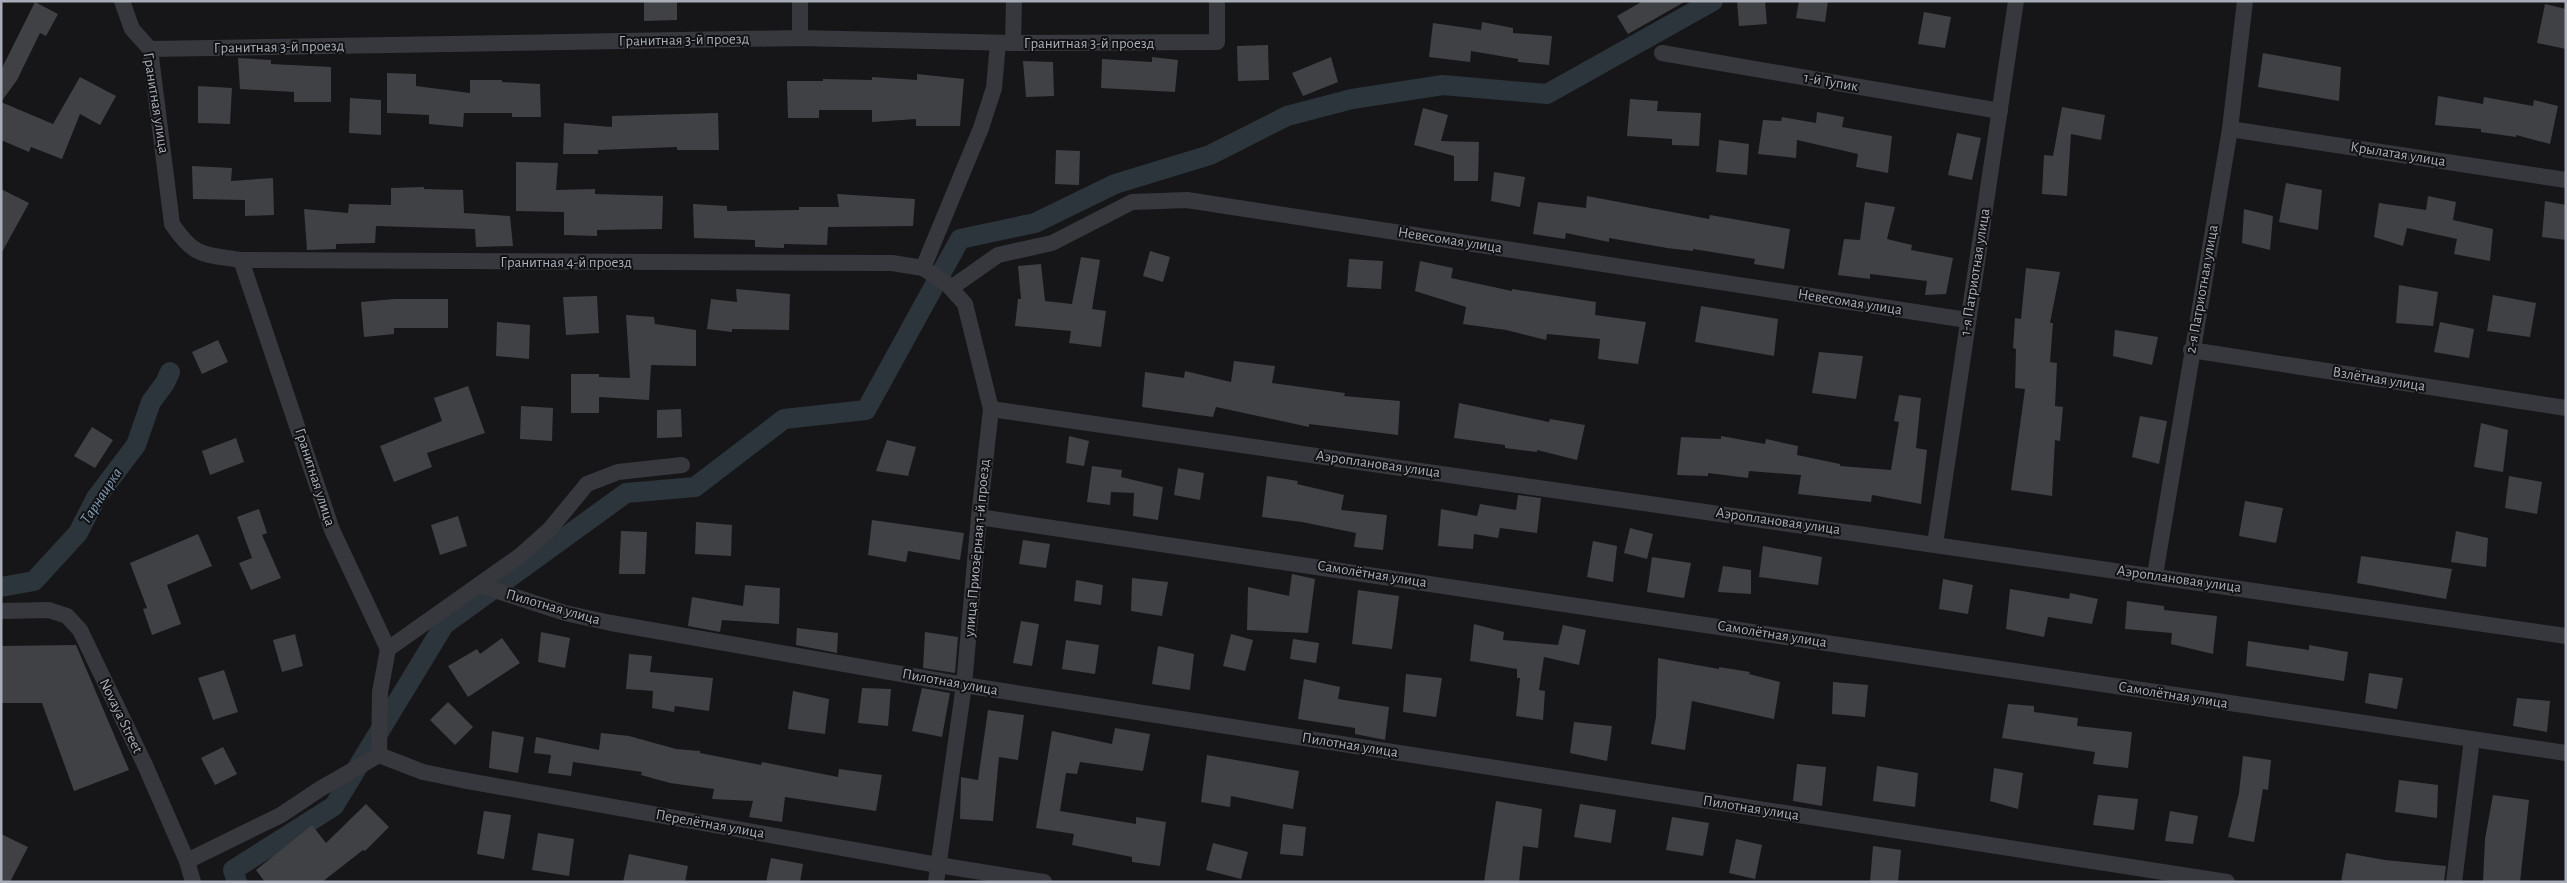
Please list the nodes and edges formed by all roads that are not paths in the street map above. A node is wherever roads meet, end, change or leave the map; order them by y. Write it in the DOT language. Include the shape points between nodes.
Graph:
graph roads {
  1 [pos="122,1"];
  2 [pos="800,1"];
  3 [pos="1014,1"];
  4 [pos="1217,1"];
  5 [pos="2016,1"];
  6 [pos="2245,1"];
  7 [pos="800,38"];
  8 [pos="1006,43"];
  9 [pos="150,49"];
  10 [pos="1662,53"];
  11 [pos="2000,111"];
  12 [pos="2230,128"];
  13 [pos="2566,180"];
  14 [pos="241,260"];
  15 [pos="892,263"];
  16 [pos="924,268"];
  17 [pos="949,286"];
  18 [pos="1967,320"];
  19 [pos="2191,350"];
  20 [pos="2566,408"];
  21 [pos="991,409"];
  22 [pos="682,465"];
  23 [pos="978,517"];
  24 [pos="1935,544"];
  25 [pos="2155,575"];
  26 [pos="480,585"];
  27 [pos="1,611"];
  28 [pos="2566,636"];
  29 [pos="388,649"];
  30 [pos="964,685"];
  31 [pos="2472,740"];
  32 [pos="2566,754"];
  33 [pos="379,755"];
  34 [pos="187,861"];
  35 [pos="938,865"];
  36 [pos="193,882"];
  37 [pos="936,882"];
  38 [pos="1044,882"];
  39 [pos="2227,882"];
  40 [pos="2454,882"];
  1 -- 9 [label="street, Гранитная улица" via="132,29"];
  2 -- 7 [label="street"];
  3 -- 8 [label="street"];
  4 -- 8 [label="street, Гранитная 3-й проезд" via="1217,42"];
  5 -- 11 [label="street, 1-я Патриотная улица"];
  6 -- 12 [label="street, 2-я Патриотная улица"];
  7 -- 8 [label="street, Гранитная 3-й проезд"];
  7 -- 9 [label="street, Гранитная 3-й проезд"];
  8 -- 16 [label="street" via="981,128"];
  9 -- 14 [label="street, Гранитная улица" via="172,224 186,244 204,254"];
  10 -- 11 [label="street, 1-й Тупик"];
  11 -- 18 [label="street, 1-я Патриотная улица"];
  12 -- 13 [label="street, Крылатая улица"];
  12 -- 19 [label="street, 2-я Патриотная улица"];
  14 -- 15 [label="street, Гранитная 4-й проезд"];
  14 -- 29 [label="street, Гранитная улица" via="332,530"];
  15 -- 16 [label="street, улица Приозёрная 1-й проезд"];
  16 -- 17 [label="street, улица Приозёрная 1-й проезд"];
  17 -- 18 [label="street, Невесомая улица" via="998,255 1052,243 1132,202 1187,200"];
  17 -- 21 [label="street, улица Приозёрная 1-й проезд" via="965,304"];
  18 -- 24 [label="street, 1-я Патриотная улица"];
  19 -- 20 [label="street, Взлётная улица"];
  19 -- 25 [label="street, 2-я Патриотная улица"];
  21 -- 23 [label="street, улица Приозёрная 1-й проезд"];
  21 -- 24 [label="street, Аэроплановая улица"];
  22 -- 26 [label="street" via="618,472 587,484 550,529"];
  23 -- 30 [label="street, улица Приозёрная 1-й проезд"];
  23 -- 31 [label="street, Самолётная улица"];
  24 -- 25 [label="street, Аэроплановая улица"];
  25 -- 28 [label="street, Аэроплановая улица"];
  26 -- 29 [label="street"];
  26 -- 30 [label="street, Пилотная улица" via="565,613 611,623"];
  27 -- 34 [label="street, Novaya Street" via="49,610 67,616 80,630"];
  29 -- 33 [label="street" via="380,692"];
  30 -- 35 [label="street, улица Приозёрная 1-й проезд"];
  30 -- 39 [label="street, Пилотная улица"];
  31 -- 32 [label="street, Самолётная улица"];
  31 -- 40 [label="street"];
  33 -- 34 [label="street" via="281,815"];
  33 -- 35 [label="street, Перелётная улица" via="423,772 462,780"];
  34 -- 36 [label="street, Novaya Street"];
  35 -- 37 [label="street, улица Приозёрная 1-й проезд"];
  35 -- 38 [label="street, Перелётная улица"];
}
